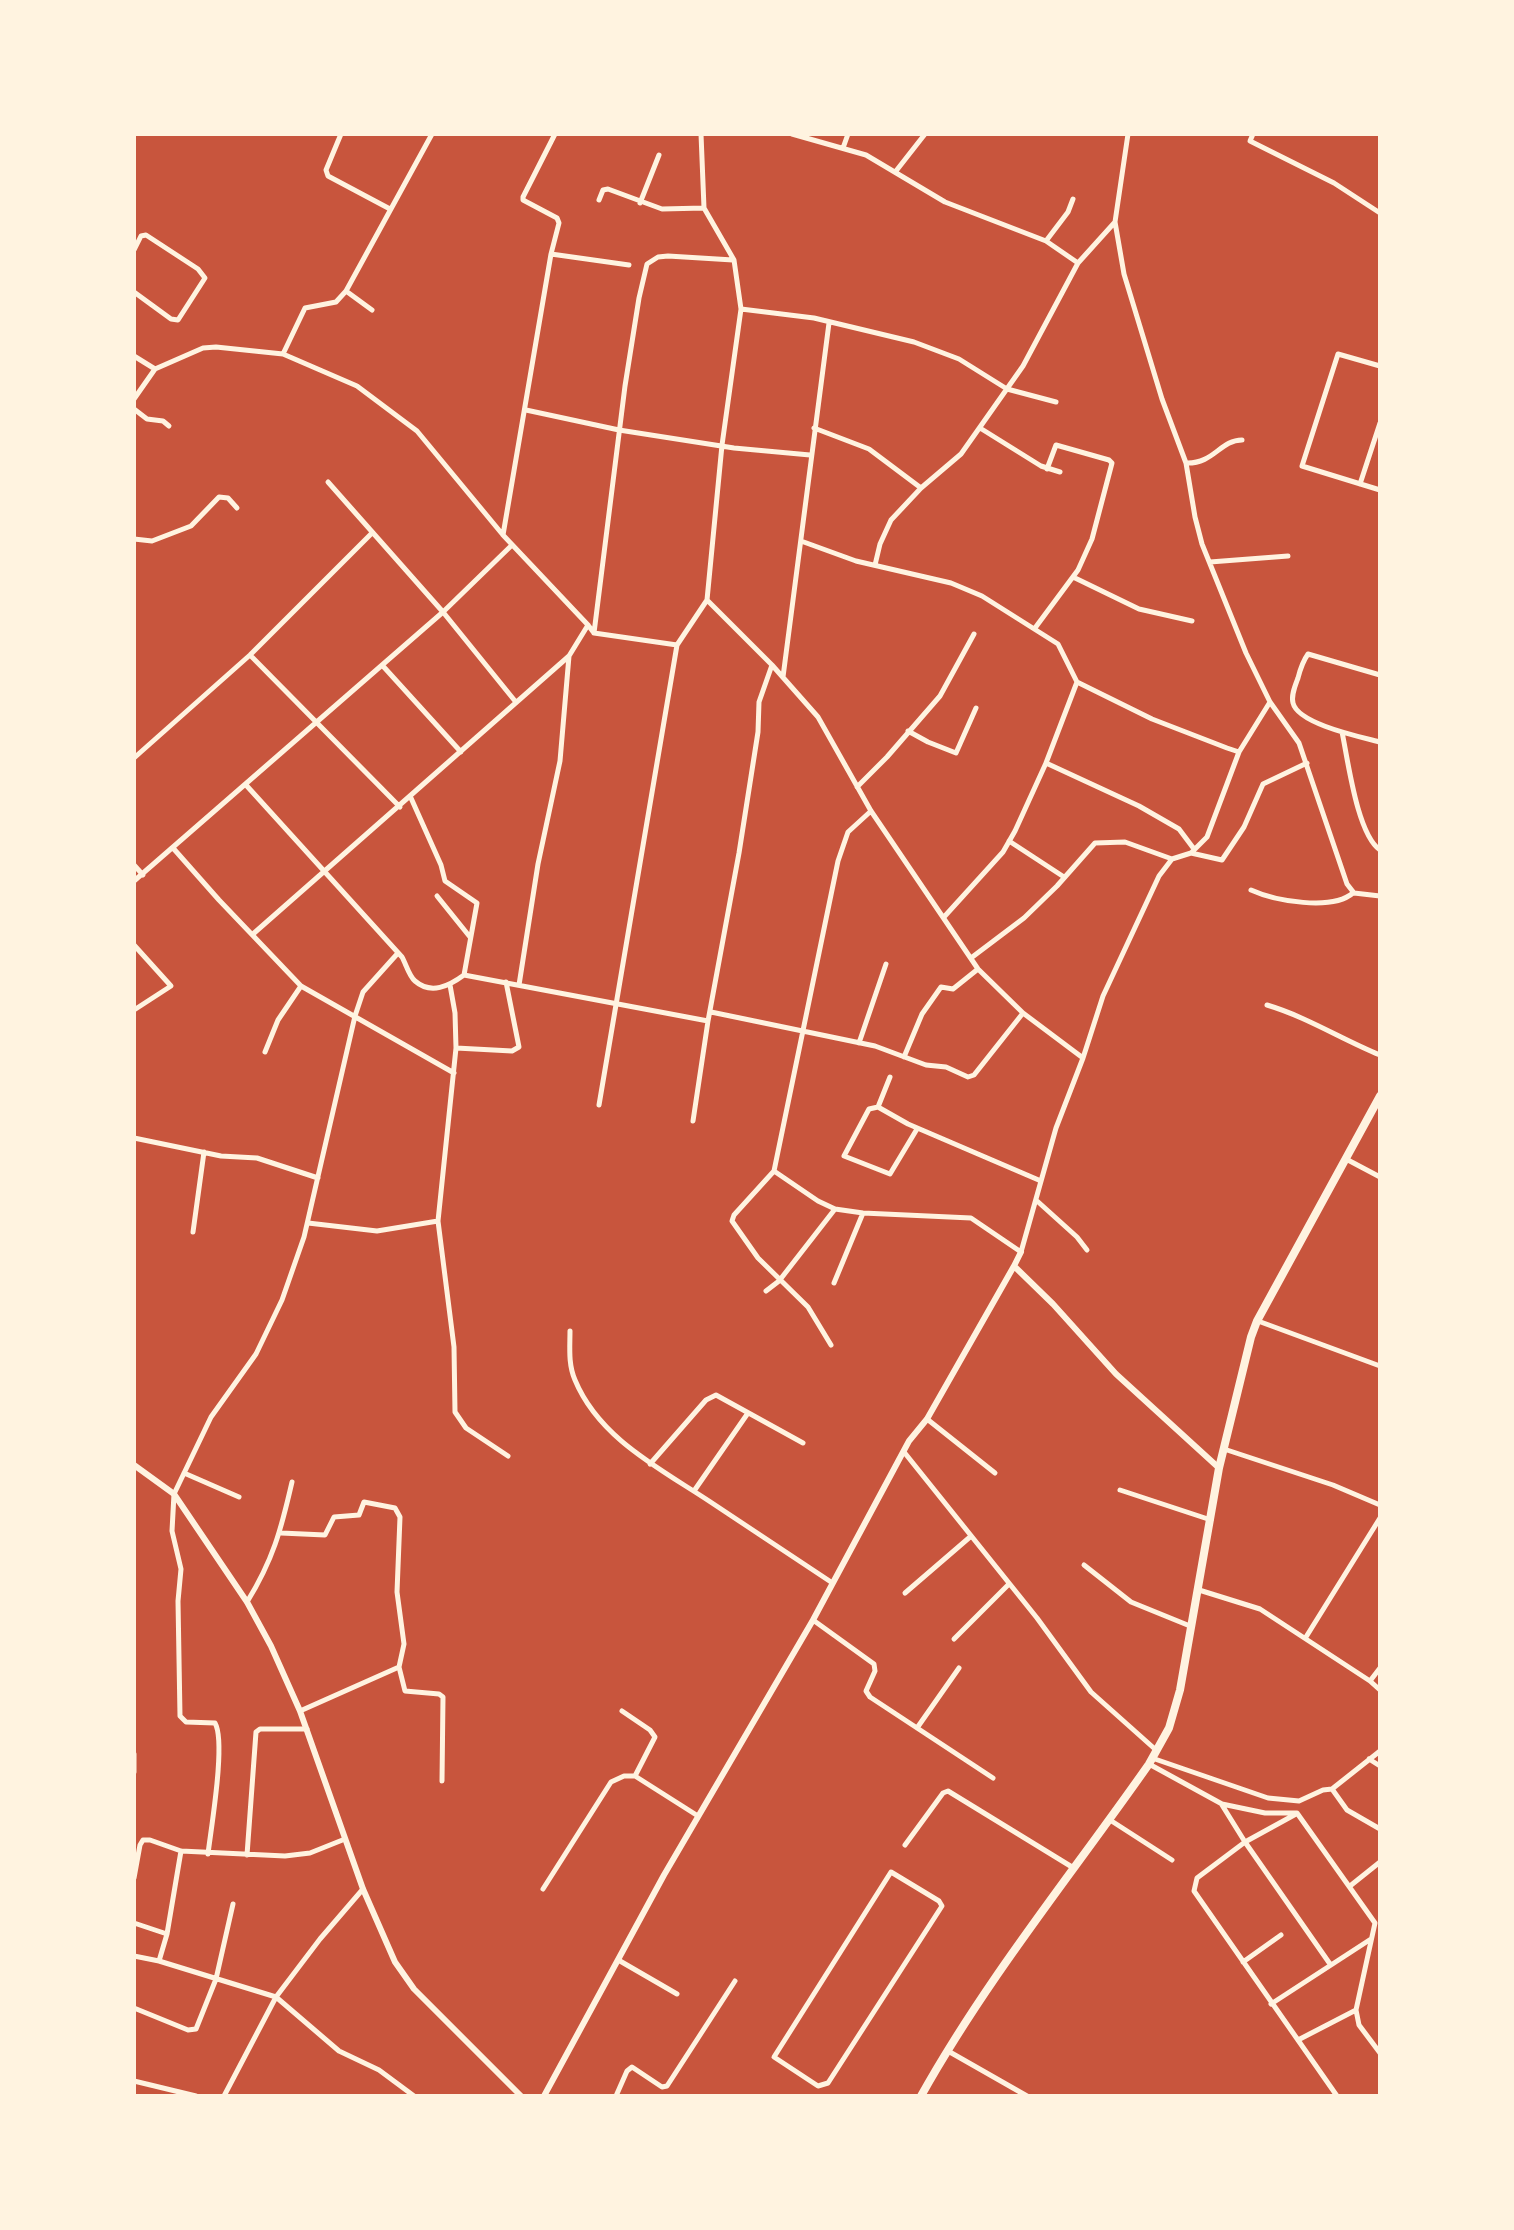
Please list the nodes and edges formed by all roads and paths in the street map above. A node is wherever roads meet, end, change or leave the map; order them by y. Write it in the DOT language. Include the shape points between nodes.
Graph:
graph roads {
  1 [pos="341,134"];
  2 [pos="432,134"];
  3 [pos="555,134"];
  4 [pos="701,134"];
  5 [pos="792,134"];
  6 [pos="848,134"];
  7 [pos="925,134"];
  8 [pos="1128,134"];
  9 [pos="1252,137"];
  10 [pos="843,148"];
  11 [pos="659,155"];
  12 [pos="896,171"];
  13 [pos="1073,199"];
  14 [pos="599,200"];
  15 [pos="640,203"];
  16 [pos="704,208"];
  17 [pos="390,209"];
  18 [pos="1380,213"];
  19 [pos="1115,222"];
  20 [pos="1046,241"];
  21 [pos="134,250"];
  22 [pos="551,254"];
  23 [pos="734,260"];
  24 [pos="1078,263"];
  25 [pos="629,265"];
  26 [pos="346,291"];
  27 [pos="134,292"];
  28 [pos="741,309"];
  29 [pos="372,310"];
  30 [pos="829,323"];
  31 [pos="283,354"];
  32 [pos="134,356"];
  33 [pos="1380,366"];
  34 [pos="155,369"];
  35 [pos="1007,389"];
  36 [pos="134,399"];
  37 [pos="1056,402"];
  38 [pos="134,409"];
  39 [pos="526,410"];
  40 [pos="1380,423"];
  41 [pos="169,426"];
  42 [pos="814,428"];
  43 [pos="980,428"];
  44 [pos="619,430"];
  45 [pos="1242,440"];
  46 [pos="722,445"];
  47 [pos="810,455"];
  48 [pos="1186,463"];
  49 [pos="1047,469"];
  50 [pos="1060,472"];
  51 [pos="328,482"];
  52 [pos="1360,484"];
  53 [pos="921,488"];
  54 [pos="1380,490"];
  55 [pos="237,508"];
  56 [pos="372,533"];
  57 [pos="503,535"];
  58 [pos="134,539"];
  59 [pos="801,541"];
  60 [pos="512,545"];
  61 [pos="1288,556"];
  62 [pos="1210,562"];
  63 [pos="875,565"];
  64 [pos="1073,577"];
  65 [pos="707,600"];
  66 [pos="443,612"];
  67 [pos="1192,621"];
  68 [pos="588,625"];
  69 [pos="1035,628"];
  70 [pos="594,633"];
  71 [pos="974,634"];
  72 [pos="677,645"];
  73 [pos="250,655"];
  74 [pos="569,656"];
  75 [pos="382,665"];
  76 [pos="772,665"];
  77 [pos="1380,675"];
  78 [pos="783,677"];
  79 [pos="1077,682"];
  80 [pos="515,701"];
  81 [pos="1270,702"];
  82 [pos="976,708"];
  83 [pos="318,723"];
  84 [pos="908,731"];
  85 [pos="1342,732"];
  86 [pos="1380,742"];
  87 [pos="461,752"];
  88 [pos="1239,752"];
  89 [pos="134,758"];
  90 [pos="1046,763"];
  91 [pos="1307,763"];
  92 [pos="246,785"];
  93 [pos="857,787"];
  94 [pos="411,797"];
  95 [pos="400,807"];
  96 [pos="871,811"];
  97 [pos="1009,841"];
  98 [pos="173,848"];
  99 [pos="1380,850"];
  100 [pos="1193,851"];
  101 [pos="1172,859"];
  102 [pos="134,865"];
  103 [pos="325,872"];
  104 [pos="143,875"];
  105 [pos="1064,877"];
  106 [pos="134,881"];
  107 [pos="1251,890"];
  108 [pos="1354,893"];
  109 [pos="437,896"];
  110 [pos="1380,896"];
  111 [pos="944,917"];
  112 [pos="253,934"];
  113 [pos="471,937"];
  114 [pos="134,945"];
  115 [pos="398,953"];
  116 [pos="971,958"];
  117 [pos="886,964"];
  118 [pos="978,969"];
  119 [pos="464,975"];
  120 [pos="505,981"];
  121 [pos="450,985"];
  122 [pos="519,985"];
  123 [pos="301,986"];
  124 [pos="618,1003"];
  125 [pos="1267,1005"];
  126 [pos="134,1010"];
  127 [pos="711,1012"];
  128 [pos="1023,1013"];
  129 [pos="355,1016"];
  130 [pos="708,1021"];
  131 [pos="802,1029"];
  132 [pos="859,1043"];
  133 [pos="456,1048"];
  134 [pos="265,1052"];
  135 [pos="1380,1055"];
  136 [pos="904,1057"];
  137 [pos="1083,1058"];
  138 [pos="454,1073"];
  139 [pos="890,1077"];
  140 [pos="1380,1096"];
  141 [pos="599,1105"];
  142 [pos="878,1107"];
  143 [pos="693,1121"];
  144 [pos="917,1129"];
  145 [pos="134,1138"];
  146 [pos="204,1152"];
  147 [pos="1346,1159"];
  148 [pos="774,1171"];
  149 [pos="1380,1177"];
  150 [pos="318,1178"];
  151 [pos="1041,1181"];
  152 [pos="1036,1200"];
  153 [pos="835,1209"];
  154 [pos="863,1213"];
  155 [pos="438,1221"];
  156 [pos="308,1223"];
  157 [pos="193,1232"];
  158 [pos="1087,1250"];
  159 [pos="1021,1252"];
  160 [pos="1014,1266"];
  161 [pos="779,1281"];
  162 [pos="834,1283"];
  163 [pos="766,1291"];
  164 [pos="1257,1321"];
  165 [pos="570,1331"];
  166 [pos="831,1345"];
  167 [pos="1380,1366"];
  168 [pos="748,1413"];
  169 [pos="927,1419"];
  170 [pos="803,1443"];
  171 [pos="1224,1449"];
  172 [pos="904,1452"];
  173 [pos="508,1456"];
  174 [pos="650,1464"];
  175 [pos="134,1465"];
  176 [pos="1219,1468"];
  177 [pos="184,1473"];
  178 [pos="995,1473"];
  179 [pos="292,1482"];
  180 [pos="1120,1490"];
  181 [pos="694,1491"];
  182 [pos="174,1494"];
  183 [pos="239,1497"];
  184 [pos="1380,1505"];
  185 [pos="1380,1518"];
  186 [pos="1212,1520"];
  187 [pos="281,1533"];
  188 [pos="970,1537"];
  189 [pos="1084,1565"];
  190 [pos="831,1582"];
  191 [pos="1009,1584"];
  192 [pos="1199,1590"];
  193 [pos="905,1593"];
  194 [pos="247,1602"];
  195 [pos="813,1620"];
  196 [pos="1193,1627"];
  197 [pos="1306,1637"];
  198 [pos="954,1639"];
  199 [pos="399,1667"];
  200 [pos="959,1668"];
  201 [pos="1380,1668"];
  202 [pos="1370,1681"];
  203 [pos="1380,1690"];
  204 [pos="300,1711"];
  205 [pos="622,1711"];
  206 [pos="917,1728"];
  207 [pos="307,1729"];
  208 [pos="1380,1751"];
  209 [pos="134,1754"];
  210 [pos="1153,1757"];
  211 [pos="1369,1759"];
  212 [pos="1380,1766"];
  213 [pos="134,1772"];
  214 [pos="635,1776"];
  215 [pos="993,1778"];
  216 [pos="442,1781"];
  217 [pos="1332,1789"];
  218 [pos="1222,1804"];
  219 [pos="1297,1813"];
  220 [pos="698,1816"];
  221 [pos="1110,1820"];
  222 [pos="1380,1829"];
  223 [pos="345,1839"];
  224 [pos="1245,1842"];
  225 [pos="905,1845"];
  226 [pos="181,1851"];
  227 [pos="208,1854"];
  228 [pos="247,1855"];
  229 [pos="1172,1860"];
  230 [pos="1380,1862"];
  231 [pos="1072,1867"];
  232 [pos="134,1878"];
  233 [pos="1350,1886"];
  234 [pos="363,1889"];
  235 [pos="543,1889"];
  236 [pos="233,1904"];
  237 [pos="134,1923"];
  238 [pos="167,1934"];
  239 [pos="1281,1935"];
  240 [pos="1372,1939"];
  241 [pos="134,1956"];
  242 [pos="159,1961"];
  243 [pos="620,1961"];
  244 [pos="835,1961"];
  245 [pos="1243,1962"];
  246 [pos="1330,1964"];
  247 [pos="216,1979"];
  248 [pos="735,1981"];
  249 [pos="677,1994"];
  250 [pos="276,1997"];
  251 [pos="1271,2004"];
  252 [pos="134,2008"];
  253 [pos="1356,2010"];
  254 [pos="1298,2040"];
  255 [pos="947,2050"];
  256 [pos="1380,2053"];
  257 [pos="134,2081"];
  258 [pos="196,2096"];
  259 [pos="224,2096"];
  260 [pos="414,2096"];
  261 [pos="521,2096"];
  262 [pos="544,2096"];
  263 [pos="616,2096"];
  264 [pos="921,2096"];
  265 [pos="1027,2096"];
  266 [pos="1337,2096"];
  1 -- 17 [label="street" via="328,176"];
  2 -- 17 [label="street"];
  3 -- 22 [label="street" via="523,197 559,221"];
  4 -- 16 [label="street"];
  5 -- 10 [label="street"];
  6 -- 10 [label="street"];
  7 -- 12 [label="street"];
  8 -- 19 [label="street"];
  9 -- 18 [label="street"];
  10 -- 12 [label="street"];
  11 -- 15 [label="street"];
  12 -- 20 [label="street" via="945,202"];
  13 -- 20 [label="street"];
  14 -- 15 [label="street" via="608,189"];
  15 -- 16 [label="street" via="662,209"];
  16 -- 23 [label="street"];
  17 -- 26 [label="street"];
  19 -- 24 [label="street"];
  19 -- 48 [label="street" via="1131,298"];
  20 -- 24 [label="street"];
  21 -- 27 [label="street" via="146,235 205,278 178,320"];
  22 -- 25 [label="street"];
  22 -- 39 [label="street"];
  23 -- 28 [label="street"];
  23 -- 44 [label="street" via="668,256 647,264"];
  24 -- 35 [label="street"];
  26 -- 29 [label="street"];
  26 -- 31 [label="street" via="336,302 305,308"];
  28 -- 30 [label="street"];
  28 -- 46 [label="street"];
  30 -- 35 [label="street" via="933,349"];
  30 -- 42 [label="street"];
  31 -- 34 [label="street" via="203,348"];
  31 -- 57 [label="street" via="357,386 417,431"];
  32 -- 34 [label="street"];
  33 -- 52 [label="street" via="1338,354 1302,466"];
  34 -- 36 [label="street"];
  35 -- 37 [label="street"];
  35 -- 43 [label="street"];
  38 -- 41 [label="street"];
  39 -- 44 [label="street"];
  39 -- 57 [label="street"];
  40 -- 52 [label="street"];
  42 -- 47 [label="street"];
  42 -- 53 [label="street" via="869,449"];
  43 -- 49 [label="street"];
  43 -- 53 [label="street" via="961,454"];
  44 -- 46 [label="street"];
  44 -- 70 [label="street"];
  45 -- 48 [label="street" via="1228,442 1205,461"];
  46 -- 47 [label="street"];
  46 -- 65 [label="street"];
  47 -- 59 [label="street"];
  48 -- 62 [label="street"];
  49 -- 50 [label="street"];
  49 -- 64 [label="street" via="1056,445 1112,463 1092,539"];
  51 -- 56 [label="street"];
  52 -- 54 [label="street"];
  53 -- 63 [label="street" via="885,530"];
  55 -- 58 [label="street" via="219,497 191,526 152,541"];
  56 -- 66 [label="street"];
  56 -- 73 [label="street"];
  57 -- 60 [label="street"];
  59 -- 63 [label="street"];
  59 -- 78 [label="street"];
  60 -- 66 [label="street"];
  60 -- 68 [label="street"];
  61 -- 62 [label="street"];
  62 -- 81 [label="street"];
  63 -- 69 [label="street" via="951,583"];
  64 -- 67 [label="street" via="1139,609"];
  64 -- 69 [label="street"];
  65 -- 72 [label="street"];
  65 -- 76 [label="street"];
  66 -- 75 [label="street"];
  66 -- 80 [label="street"];
  68 -- 70 [label="street"];
  68 -- 74 [label="street"];
  69 -- 79 [label="street" via="1062,649"];
  70 -- 72 [label="street"];
  71 -- 84 [label="street" via="940,696"];
  72 -- 124 [label="street"];
  73 -- 83 [label="street"];
  73 -- 89 [label="street"];
  74 -- 80 [label="street"];
  74 -- 122 [label="street" via="560,761"];
  75 -- 83 [label="street"];
  75 -- 87 [label="street"];
  76 -- 78 [label="street"];
  76 -- 127 [label="street" via="759,702"];
  77 -- 85 [label="street" via="1315,654 1305,657 1294,705 1306,717"];
  78 -- 93 [label="street" via="818,717"];
  79 -- 88 [label="street" via="1152,719"];
  79 -- 90 [label="street"];
  80 -- 87 [label="street"];
  81 -- 88 [label="street"];
  81 -- 91 [label="street"];
  82 -- 84 [label="street" via="956,753"];
  83 -- 92 [label="street"];
  83 -- 95 [label="street"];
  84 -- 93 [label="street"];
  85 -- 86 [label="street"];
  85 -- 99 [label="street" via="1358,807 1368,837"];
  87 -- 94 [label="street"];
  88 -- 100 [label="street" via="1210,831"];
  90 -- 97 [label="street"];
  90 -- 100 [label="street" via="1179,829"];
  91 -- 100 [label="street" via="1263,784 1222,860"];
  91 -- 108 [label="street"];
  92 -- 98 [label="street"];
  92 -- 103 [label="street"];
  93 -- 96 [label="street"];
  94 -- 95 [label="street"];
  94 -- 113 [label="street" via="445,881 477,903"];
  95 -- 103 [label="street"];
  96 -- 111 [label="street"];
  96 -- 131 [label="street" via="848,832 841,850"];
  97 -- 105 [label="street"];
  97 -- 111 [label="street"];
  98 -- 104 [label="street"];
  98 -- 112 [label="street"];
  100 -- 101 [label="street"];
  101 -- 105 [label="street" via="1125,842 1098,842"];
  101 -- 137 [label="street" via="1103,996"];
  102 -- 104 [label="street"];
  103 -- 112 [label="street"];
  103 -- 115 [label="street"];
  104 -- 106 [label="street"];
  105 -- 116 [label="street" via="1024,918"];
  107 -- 108 [label="street" via="1272,899 1336,903"];
  108 -- 110 [label="street"];
  109 -- 113 [label="street"];
  111 -- 116 [label="street"];
  112 -- 123 [label="street"];
  113 -- 119 [label="street"];
  114 -- 126 [label="street" via="171,986"];
  115 -- 121 [label="street" via="414,981 434,989"];
  115 -- 129 [label="street" via="363,992"];
  116 -- 118 [label="street"];
  117 -- 132 [label="street"];
  118 -- 128 [label="street"];
  118 -- 136 [label="street" via="953,989 941,987 922,1014"];
  119 -- 120 [label="street"];
  119 -- 121 [label="street"];
  120 -- 122 [label="street"];
  120 -- 133 [label="street" via="519,1047 509,1052"];
  121 -- 133 [label="street"];
  122 -- 124 [label="street"];
  123 -- 129 [label="street"];
  123 -- 134 [label="street"];
  124 -- 130 [label="street"];
  124 -- 141 [label="street"];
  125 -- 135 [label="street"];
  127 -- 130 [label="street"];
  127 -- 131 [label="street"];
  128 -- 136 [label="street" via="970,1077"];
  128 -- 137 [label="street"];
  129 -- 138 [label="street"];
  129 -- 150 [label="street"];
  130 -- 143 [label="street"];
  131 -- 132 [label="street"];
  131 -- 148 [label="street"];
  132 -- 136 [label="street"];
  133 -- 138 [label="street"];
  137 -- 151 [label="street"];
  138 -- 155 [label="street"];
  139 -- 142 [label="street"];
  140 -- 147 [label="main road"];
  142 -- 144 [label="street"];
  142 -- 144 [label="street" via="869,1109 844,1156 890,1174"];
  144 -- 151 [label="street"];
  145 -- 146 [label="street"];
  146 -- 150 [label="street" via="257,1158"];
  146 -- 157 [label="street"];
  147 -- 149 [label="street"];
  147 -- 164 [label="main road"];
  148 -- 153 [label="street"];
  148 -- 161 [label="street" via="732,1221"];
  150 -- 156 [label="street"];
  151 -- 152 [label="street"];
  152 -- 158 [label="street"];
  152 -- 159 [label="street"];
  153 -- 154 [label="street"];
  153 -- 161 [label="street"];
  154 -- 159 [label="street" via="964,1216"];
  154 -- 162 [label="street"];
  155 -- 156 [label="street" via="377,1231"];
  155 -- 173 [label="street" via="454,1347 455,1412 466,1428"];
  156 -- 177 [label="street" via="282,1300 256,1354 211,1417"];
  159 -- 160 [label="street"];
  160 -- 169 [label="street"];
  160 -- 176 [label="street" via="1116,1374"];
  161 -- 163 [label="street"];
  161 -- 166 [label="street" via="808,1307"];
  164 -- 167 [label="street"];
  164 -- 171 [label="main road"];
  165 -- 174 [label="street" via="573,1377 583,1396 609,1429"];
  168 -- 170 [label="street"];
  168 -- 174 [label="street" via="725,1398 711,1396"];
  168 -- 181 [label="street"];
  169 -- 172 [label="street"];
  169 -- 178 [label="street"];
  171 -- 176 [label="main road"];
  171 -- 184 [label="street"];
  172 -- 188 [label="street"];
  172 -- 190 [label="street"];
  174 -- 181 [label="street"];
  175 -- 182 [label="street"];
  176 -- 186 [label="main road"];
  177 -- 182 [label="street"];
  177 -- 183 [label="street"];
  179 -- 187 [label="street"];
  180 -- 186 [label="street"];
  181 -- 190 [label="street"];
  182 -- 194 [label="street"];
  182 -- 227 [label="street" via="172,1531 181,1569 180,1716 186,1722 215,1723 218,1730"];
  185 -- 197 [label="street"];
  186 -- 192 [label="main road"];
  187 -- 194 [label="street"];
  187 -- 199 [label="street" via="325,1535 334,1517 358,1516 364,1502 395,1508 400,1517 397,1592 404,1644"];
  188 -- 191 [label="street"];
  188 -- 193 [label="street"];
  189 -- 196 [label="street" via="1131,1602"];
  190 -- 195 [label="street"];
  191 -- 198 [label="street"];
  191 -- 210 [label="street" via="1091,1692"];
  192 -- 196 [label="main road"];
  192 -- 197 [label="street" via="1260,1609"];
  194 -- 204 [label="street"];
  195 -- 206 [label="street" via="871,1661 875,1671 868,1695"];
  195 -- 220 [label="street"];
  196 -- 210 [label="main road" via="1175,1709"];
  197 -- 202 [label="street"];
  199 -- 204 [label="street"];
  199 -- 216 [label="street" via="405,1691 443,1697"];
  200 -- 206 [label="street"];
  201 -- 202 [label="street"];
  202 -- 203 [label="street"];
  204 -- 207 [label="street"];
  205 -- 214 [label="street" via="655,1737"];
  206 -- 215 [label="street"];
  207 -- 223 [label="street"];
  207 -- 228 [label="street" via="256,1732"];
  208 -- 211 [label="street"];
  209 -- 213 [label="street"];
  210 -- 217 [label="street" via="1268,1798 1299,1801"];
  210 -- 218 [label="street"];
  210 -- 221 [label="main road"];
  211 -- 212 [label="street"];
  211 -- 217 [label="street"];
  214 -- 220 [label="street"];
  214 -- 235 [label="street" via="611,1782"];
  217 -- 222 [label="street" via="1347,1810"];
  218 -- 219 [label="street"];
  218 -- 224 [label="street"];
  219 -- 224 [label="street"];
  219 -- 233 [label="street"];
  220 -- 243 [label="street"];
  221 -- 229 [label="street"];
  221 -- 231 [label="main road"];
  223 -- 228 [label="street" via="310,1853"];
  223 -- 234 [label="street"];
  224 -- 245 [label="street" via="1194,1885"];
  224 -- 246 [label="street"];
  225 -- 231 [label="street" via="948,1791"];
  226 -- 227 [label="street"];
  226 -- 232 [label="street" via="143,1840"];
  226 -- 238 [label="street"];
  227 -- 228 [label="street"];
  230 -- 233 [label="street"];
  231 -- 255 [label="main road"];
  233 -- 240 [label="street" via="1375,1923"];
  234 -- 250 [label="street"];
  234 -- 261 [label="street" via="404,1976"];
  236 -- 247 [label="street"];
  237 -- 238 [label="street"];
  238 -- 242 [label="street"];
  239 -- 245 [label="street"];
  240 -- 246 [label="street"];
  240 -- 253 [label="street"];
  241 -- 242 [label="street"];
  242 -- 247 [label="street"];
  243 -- 249 [label="street"];
  243 -- 262 [label="street"];
  244 -- 244 [label="street" via="774,2057 820,2087 828,2083 942,1903 891,1872"];
  245 -- 251 [label="street"];
  246 -- 251 [label="street"];
  247 -- 250 [label="street"];
  247 -- 252 [label="street" via="194,2030"];
  248 -- 263 [label="street" via="667,2086 632,2067"];
  250 -- 259 [label="street"];
  250 -- 260 [label="street" via="339,2051 379,2070"];
  251 -- 254 [label="street"];
  253 -- 254 [label="street"];
  253 -- 256 [label="street" via="1359,2025"];
  254 -- 266 [label="street"];
  255 -- 264 [label="main road"];
  255 -- 265 [label="street"];
  257 -- 258 [label="street"];
}
